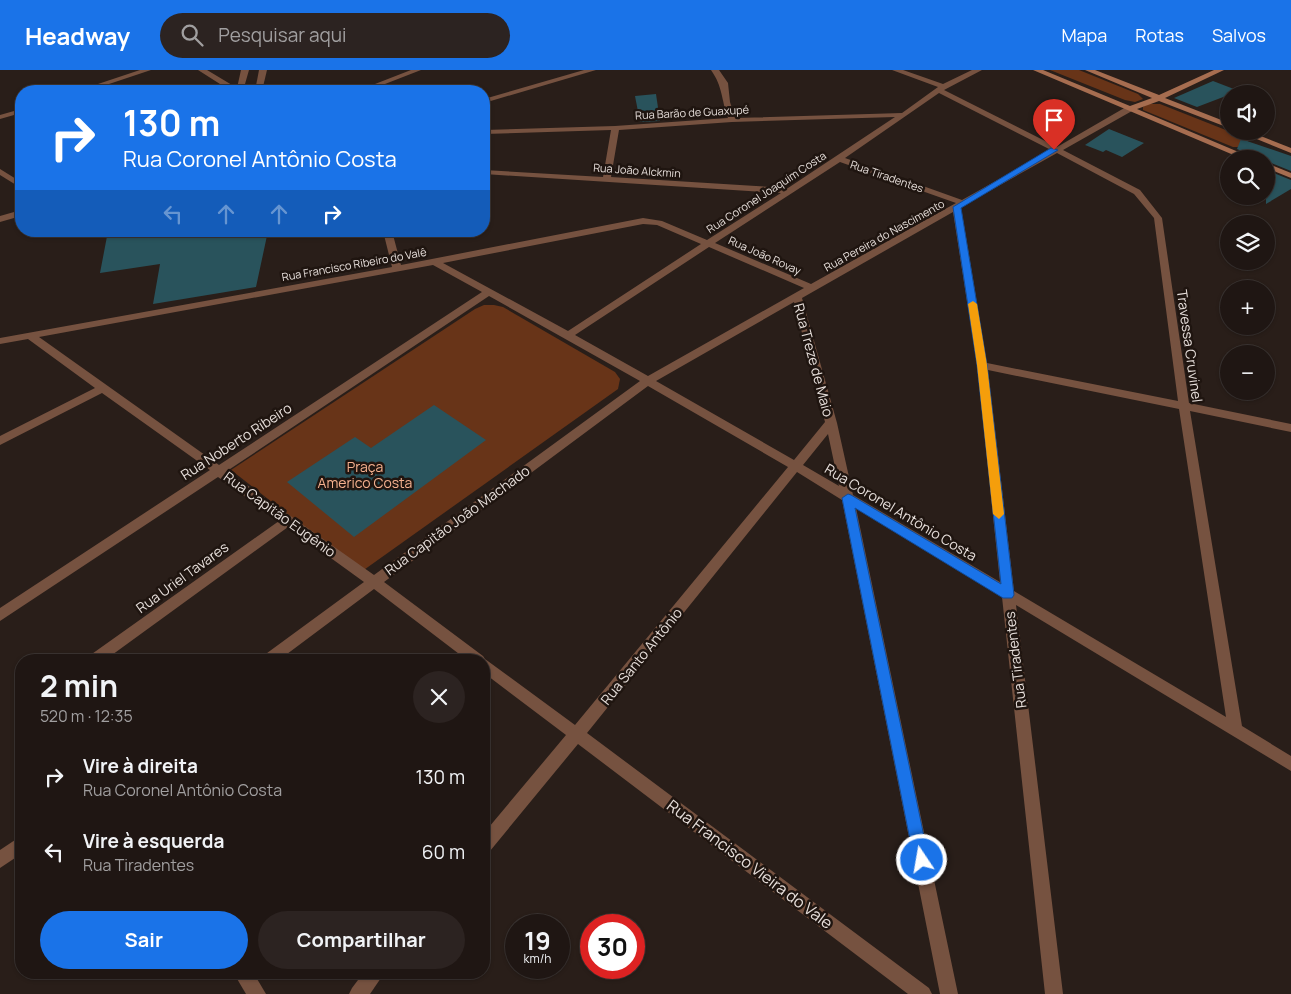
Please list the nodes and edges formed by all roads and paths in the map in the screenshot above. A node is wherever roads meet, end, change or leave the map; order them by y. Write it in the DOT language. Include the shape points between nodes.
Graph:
graph roads {
  1 [pos="147,70"];
  2 [pos="202,70"];
  3 [pos="246,70"];
  4 [pos="263,70"];
  5 [pos="592,70"];
  6 [pos="716,70"];
  7 [pos="896,70"];
  8 [pos="978,70"];
  9 [pos="1037,70"];
  10 [pos="1089,70"];
  11 [pos="1220,70"];
  12 [pos="413,71"];
  13 [pos="100,85"];
  14 [pos="228,85"];
  15 [pos="240,85"];
  16 [pos="259,85"];
  17 [pos="377,85"];
  18 [pos="942,89"];
  19 [pos="1159,98"];
  20 [pos="490,99"];
  21 [pos="1128,109"];
  22 [pos="15,112"];
  23 [pos="902,115"];
  24 [pos="0,117"];
  25 [pos="732,120"];
  26 [pos="1220,122"];
  27 [pos="864,127"];
  28 [pos="615,128"];
  29 [pos="490,132"];
  30 [pos="1263,140"];
  31 [pos="1270,143"];
  32 [pos="1054,150"];
  33 [pos="1241,150"];
  34 [pos="1252,150"];
  35 [pos="1291,151"];
  36 [pos="839,159"];
  37 [pos="1275,170"];
  38 [pos="0,171"];
  39 [pos="490,172"];
  40 [pos="1291,176"];
  41 [pos="607,179"];
  42 [pos="15,182"];
  43 [pos="789,191"];
  44 [pos="960,205"];
  45 [pos="15,215"];
  46 [pos="0,219"];
  47 [pos="388,237"];
  48 [pos="709,242"];
  49 [pos="434,262"];
  50 [pos="396,269"];
  51 [pos="812,288"];
  52 [pos="489,292"];
  53 [pos="797,297"];
  54 [pos="568,335"];
  55 [pos="30,336"];
  56 [pos="0,341"];
  57 [pos="982,365"];
  58 [pos="648,381"];
  59 [pos="103,388"];
  60 [pos="1184,407"];
  61 [pos="831,423"];
  62 [pos="1291,428"];
  63 [pos="0,441"];
  64 [pos="796,466"];
  65 [pos="219,470"];
  66 [pos="848,498"];
  67 [pos="288,521"];
  68 [pos="373,581"];
  69 [pos="1008,595"];
  70 [pos="0,615"];
  71 [pos="102,654"];
  72 [pos="276,654"];
  73 [pos="470,654"];
  74 [pos="490,669"];
  75 [pos="1235,729"];
  76 [pos="576,735"];
  77 [pos="1291,764"];
  78 [pos="490,838"];
  79 [pos="15,849"];
  80 [pos="0,860"];
  81 [pos="247,979"];
  82 [pos="370,979"];
  83 [pos="257,994"];
  84 [pos="358,994"];
  85 [pos="923,994"];
  86 [pos="949,994"];
  87 [pos="1054,994"];
  1 -- 13 [label="street"];
  2 -- 14 [label="street"];
  3 -- 15 [label="street"];
  4 -- 16 [label="street"];
  5 -- 20 [label="street"];
  6 -- 25 [label="street" via="724,83"];
  7 -- 18 [label="street, Travessa Cruvinel"];
  8 -- 18 [label="street, Rua Coronel Joaquim Costa"];
  9 -- 21 [label="main road"];
  10 -- 19 [label="main road"];
  11 -- 19 [label="main road, Rua Pereira do Nascimento"];
  12 -- 17 [label="street"];
  18 -- 23 [label="street, Rua Coronel Joaquim Costa"];
  18 -- 32 [label="street, Travessa Cruvinel"];
  19 -- 21 [label="main road, Rua Pereira do Nascimento"];
  19 -- 26 [label="main road"];
  21 -- 32 [label="street, Rua Pereira do Nascimento"];
  21 -- 33 [label="main road"];
  22 -- 24 [label="street"];
  23 -- 27 [label="street, Rua Barão de Guaxupé"];
  23 -- 27 [label="street, Rua Coronel Joaquim Costa"];
  25 -- 27 [label="street, Rua Barão de Guaxupé"];
  25 -- 28 [label="street, Rua Barão de Guaxupé"];
  27 -- 36 [label="street, Rua Coronel Joaquim Costa"];
  28 -- 29 [label="street, Rua Barão de Guaxupé"];
  28 -- 41 [label="street"];
  30 -- 31 [label="main road"];
  31 -- 34 [label="main road"];
  31 -- 35 [label="main road"];
  32 -- 44 [label="street, Rua Pereira do Nascimento"];
  32 -- 60 [label="street, Travessa Cruvinel" via="1137,192 1158,218"];
  36 -- 43 [label="street, Rua Coronel Joaquim Costa"];
  36 -- 44 [label="street, Rua Tiradentes"];
  37 -- 40 [label="main road"];
  38 -- 42 [label="street"];
  39 -- 41 [label="street, Rua João Alckmin"];
  41 -- 43 [label="street, Rua João Alckmin"];
  43 -- 48 [label="street, Rua Coronel Joaquim Costa"];
  44 -- 51 [label="street, Rua Pereira do Nascimento"];
  44 -- 57 [label="street, Rua Tiradentes"];
  45 -- 46 [label="street"];
  47 -- 50 [label="street"];
  48 -- 49 [label="street, Rua Francisco Ribeiro do Valê" via="660,223 643,221"];
  48 -- 51 [label="street, Rua João Rovay"];
  48 -- 54 [label="street, Rua Coronel Joaquim Costa"];
  49 -- 50 [label="street, Rua Francisco Ribeiro do Valê"];
  49 -- 52 [label="street"];
  50 -- 55 [label="street, Rua Francisco Ribeiro do Valê"];
  51 -- 53 [label="street, Rua Pereira do Nascimento"];
  52 -- 54 [label="street"];
  52 -- 65 [label="street, Rua Noberto Ribeiro"];
  53 -- 58 [label="street, Rua Pereira do Nascimento"];
  53 -- 61 [label="street, Rua Treze de Maio"];
  54 -- 58 [label="street"];
  55 -- 56 [label="street, Rua Francisco Ribeiro do Valê"];
  55 -- 59 [label="street, Rua Capitão Eugênio"];
  57 -- 60 [label="street"];
  57 -- 69 [label="street, Rua Tiradentes"];
  58 -- 64 [label="street, Rua Coronel Antônio Costa"];
  58 -- 68 [label="street, Rua Capitão João Machado"];
  59 -- 63 [label="street"];
  59 -- 65 [label="street, Rua Capitão Eugênio"];
  60 -- 62 [label="street"];
  60 -- 75 [label="street, Travessa Cruvinel"];
  61 -- 64 [label="street, Rua Treze de Maio"];
  61 -- 66 [label="street, Rua Treze de Maio"];
  64 -- 66 [label="street, Rua Coronel Antônio Costa"];
  64 -- 76 [label="street, Rua Santo Antônio"];
  65 -- 67 [label="street, Rua Capitão Eugênio"];
  65 -- 70 [label="street, Rua Noberto Ribeiro"];
  66 -- 69 [label="street, Rua Coronel Antônio Costa"];
  66 -- 86 [label="street, Rua Treze de Maio"];
  67 -- 68 [label="street, Rua Capitão Eugênio"];
  67 -- 71 [label="street, Rua Uriel Tavares"];
  68 -- 72 [label="street, Rua Capitão João Machado"];
  68 -- 73 [label="street, Rua Capitão Eugênio"];
  69 -- 75 [label="street, Rua Coronel Antônio Costa"];
  69 -- 87 [label="street, Rua Tiradentes"];
  74 -- 76 [label="street"];
  75 -- 77 [label="street, Rua Coronel Antônio Costa"];
  76 -- 78 [label="street, Rua Santo Antônio"];
  76 -- 85 [label="street, Rua Francisco Vieira do Vale"];
  79 -- 80 [label="street"];
  81 -- 83 [label="street"];
  82 -- 84 [label="street"];
}
